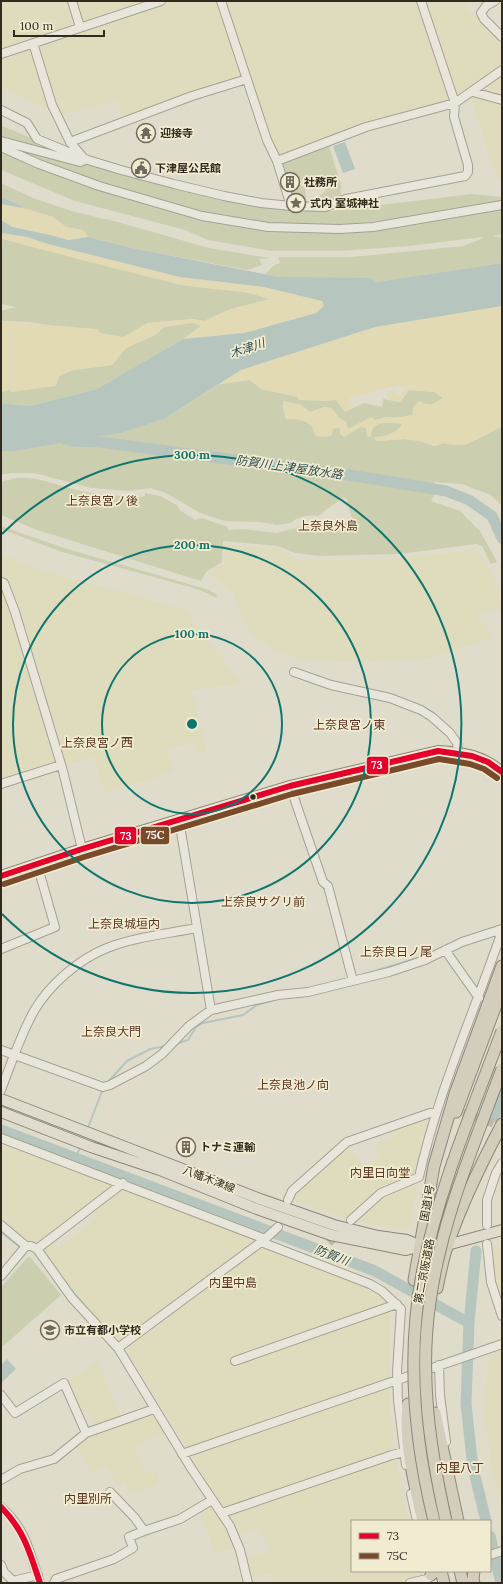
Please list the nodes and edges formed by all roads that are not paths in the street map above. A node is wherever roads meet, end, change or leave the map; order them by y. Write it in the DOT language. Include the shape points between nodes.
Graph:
graph roads {
  1 [pos="72,1"];
  2 [pos="160,1"];
  3 [pos="221,1"];
  4 [pos="421,1"];
  5 [pos="495,1"];
  6 [pos="80,28"];
  7 [pos="499,29"];
  8 [pos="502,37"];
  9 [pos="33,43"];
  10 [pos="1,54"];
  11 [pos="502,70"];
  12 [pos="247,79"];
  13 [pos="473,92"];
  14 [pos="502,100"];
  15 [pos="455,103"];
  16 [pos="1,110"];
  17 [pos="1,141"];
  18 [pos="70,142"];
  19 [pos="1,147"];
  20 [pos="86,159"];
  21 [pos="277,162"];
  22 [pos="502,205"];
  23 [pos="291,206"];
  24 [pos="1,582"];
  25 [pos="294,672"];
  26 [pos="458,751"];
  27 [pos="61,765"];
  28 [pos="502,772"];
  29 [pos="1,784"];
  30 [pos="290,786"];
  31 [pos="179,820"];
  32 [pos="82,849"];
  33 [pos="37,864"];
  34 [pos="1,876"];
  35 [pos="196,928"];
  36 [pos="500,929"];
  37 [pos="1,949"];
  38 [pos="445,950"];
  39 [pos="502,966"];
  40 [pos="353,981"];
  41 [pos="502,989"];
  42 [pos="479,998"];
  43 [pos="211,1010"];
  44 [pos="502,1031"];
  45 [pos="1,1050"];
  46 [pos="15,1056"];
  47 [pos="502,1069"];
  48 [pos="1,1090"];
  49 [pos="1,1099"];
  50 [pos="1,1112"];
  51 [pos="435,1113"];
  52 [pos="502,1124"];
  53 [pos="1,1138"];
  54 [pos="502,1163"];
  55 [pos="434,1166"];
  56 [pos="123,1183"];
  57 [pos="288,1200"];
  58 [pos="351,1220"];
  59 [pos="1,1225"];
  60 [pos="487,1225"];
  61 [pos="278,1227"];
  62 [pos="502,1230"];
  63 [pos="263,1240"];
  64 [pos="487,1244"];
  65 [pos="447,1245"];
  66 [pos="26,1246"];
  67 [pos="421,1246"];
  68 [pos="37,1249"];
  69 [pos="1,1276"];
  70 [pos="397,1304"];
  71 [pos="502,1316"];
  72 [pos="502,1344"];
  73 [pos="118,1348"];
  74 [pos="235,1361"];
  75 [pos="439,1365"];
  76 [pos="397,1380"];
  77 [pos="1,1395"];
  78 [pos="154,1408"];
  79 [pos="86,1433"];
  80 [pos="404,1452"];
  81 [pos="182,1454"];
  82 [pos="1,1480"];
  83 [pos="110,1492"];
  84 [pos="212,1500"];
  85 [pos="1,1507"];
  86 [pos="451,1509"];
  87 [pos="222,1513"];
  88 [pos="425,1519"];
  89 [pos="446,1520"];
  90 [pos="451,1520"];
  91 [pos="457,1520"];
  92 [pos="462,1520"];
  93 [pos="144,1531"];
  94 [pos="502,1551"];
  95 [pos="491,1555"];
  96 [pos="1,1565"];
  97 [pos="447,1572"];
  98 [pos="460,1572"];
  99 [pos="464,1572"];
  100 [pos="474,1572"];
  101 [pos="434,1574"];
  102 [pos="39,1579"];
  103 [pos="54,1583"];
  104 [pos="248,1583"];
  105 [pos="410,1583"];
  106 [pos="444,1583"];
  107 [pos="450,1583"];
  108 [pos="463,1583"];
  109 [pos="467,1583"];
  110 [pos="474,1583"];
  1 -- 6 [label="street"];
  2 -- 6 [label="street"];
  3 -- 12 [label="street"];
  4 -- 15 [label="street"];
  5 -- 7 [label="street" via="486,6 481,13 484,19"];
  6 -- 9 [label="street"];
  7 -- 8 [label="street"];
  9 -- 10 [label="street"];
  9 -- 18 [label="street" via="52,105"];
  11 -- 13 [label="street"];
  12 -- 18 [label="street" via="192,96"];
  12 -- 21 [label="street"];
  13 -- 14 [label="street"];
  13 -- 15 [label="street"];
  15 -- 21 [label="street" via="366,127"];
  15 -- 23 [label="street" via="454,117 468,165 465,176 346,199 325,207"];
  16 -- 20 [label="street" via="27,124 38,139"];
  17 -- 20 [label="street" via="80,162"];
  18 -- 20 [label="street"];
  19 -- 22 [label="street" via="99,186 202,216 268,227 340,230 373,227"];
  20 -- 23 [label="street" via="224,196"];
  21 -- 23 [label="street"];
  24 -- 27 [label="street" via="4,582 15,612"];
  25 -- 26 [label="street" via="330,685 390,698 421,710 450,733 457,743"];
  26 -- 28 [label="main road" via="491,763"];
  26 -- 30 [label="main road" via="438,750"];
  27 -- 29 [label="street"];
  27 -- 32 [label="street"];
  30 -- 31 [label="main road"];
  30 -- 40 [label="street" via="323,882 328,886"];
  31 -- 32 [label="main road"];
  31 -- 35 [label="street"];
  32 -- 33 [label="main road"];
  33 -- 34 [label="main road"];
  33 -- 37 [label="street" via="55,927"];
  35 -- 43 [label="street"];
  35 -- 46 [label="street" via="132,940 106,948 88,958 59,980 35,1010"];
  36 -- 38 [label="street"];
  36 -- 42 [label="street" via="500,937"];
  38 -- 40 [label="street" via="425,960"];
  38 -- 42 [label="street"];
  39 -- 55 [label="highway, 国道1号" via="455,1094"];
  40 -- 43 [label="street"];
  41 -- 55 [label="highway"];
  42 -- 51 [label="street" via="443,1105"];
  43 -- 46 [label="street" via="189,1026 162,1054 146,1066 104,1087"];
  44 -- 88 [label="highway, 第二京阪道路, bridge" via="443,1197 423,1269 418,1300 414,1359"];
  45 -- 46 [label="street"];
  46 -- 48 [label="street"];
  47 -- 89 [label="highway, 第二京阪道路, bridge" via="455,1198 429,1303 426,1358 428,1411 433,1459"];
  49 -- 67 [label="main road, 八幡木津線" via="334,1225 407,1240"];
  50 -- 67 [label="main road, 八幡木津線" via="323,1232 406,1250"];
  51 -- 57 [label="street" via="347,1142 292,1191"];
  51 -- 58 [label="street" via="419,1177 381,1193"];
  52 -- 65 [label="highway" via="483,1160"];
  53 -- 56 [label="street"];
  54 -- 60 [label="street" via="496,1172 487,1200"];
  55 -- 67 [label="highway, 国道1号"];
  56 -- 63 [label="street"];
  56 -- 68 [label="street"];
  59 -- 66 [label="street"];
  61 -- 63 [label="street"];
  62 -- 65 [label="main road, 八幡木津線"];
  63 -- 70 [label="street" via="370,1284"];
  63 -- 73 [label="street"];
  64 -- 71 [label="street" via="491,1282"];
  65 -- 67 [label="main road, 八幡木津線"];
  65 -- 86 [label="highway" via="436,1294 431,1360 438,1457"];
  66 -- 68 [label="street"];
  66 -- 69 [label="street"];
  67 -- 88 [label="highway, 国道1号" via="414,1280 408,1362 408,1404"];
  68 -- 73 [label="street" via="72,1298"];
  70 -- 74 [label="street"];
  70 -- 76 [label="street" via="401,1310"];
  72 -- 75 [label="street"];
  73 -- 78 [label="street"];
  75 -- 76 [label="street"];
  75 -- 92 [label="street" via="440,1395 449,1462"];
  76 -- 80 [label="street"];
  76 -- 81 [label="street"];
  77 -- 79 [label="street" via="15,1413 64,1383"];
  78 -- 79 [label="street"];
  78 -- 81 [label="street"];
  79 -- 82 [label="street" via="54,1459 20,1470"];
  80 -- 87 [label="street"];
  80 -- 88 [label="street"];
  81 -- 84 [label="street"];
  83 -- 93 [label="street"];
  84 -- 87 [label="street"];
  84 -- 93 [label="street" via="180,1518"];
  85 -- 102 [label="street" via="25,1536"];
  86 -- 90 [label="highway"];
  86 -- 91 [label="highway"];
  87 -- 104 [label="street" via="240,1550"];
  93 -- 103 [label="street" via="129,1537 133,1548 114,1559 56,1579"];
  94 -- 95 [label="street"];
  96 -- 102 [label="street" via="13,1581"];
  97 -- 107 [label="highway"];
  98 -- 108 [label="highway"];
  99 -- 109 [label="highway"];
  100 -- 110 [label="highway"];
  101 -- 105 [label="street" via="427,1579"];
  101 -- 106 [label="highway"];
}
